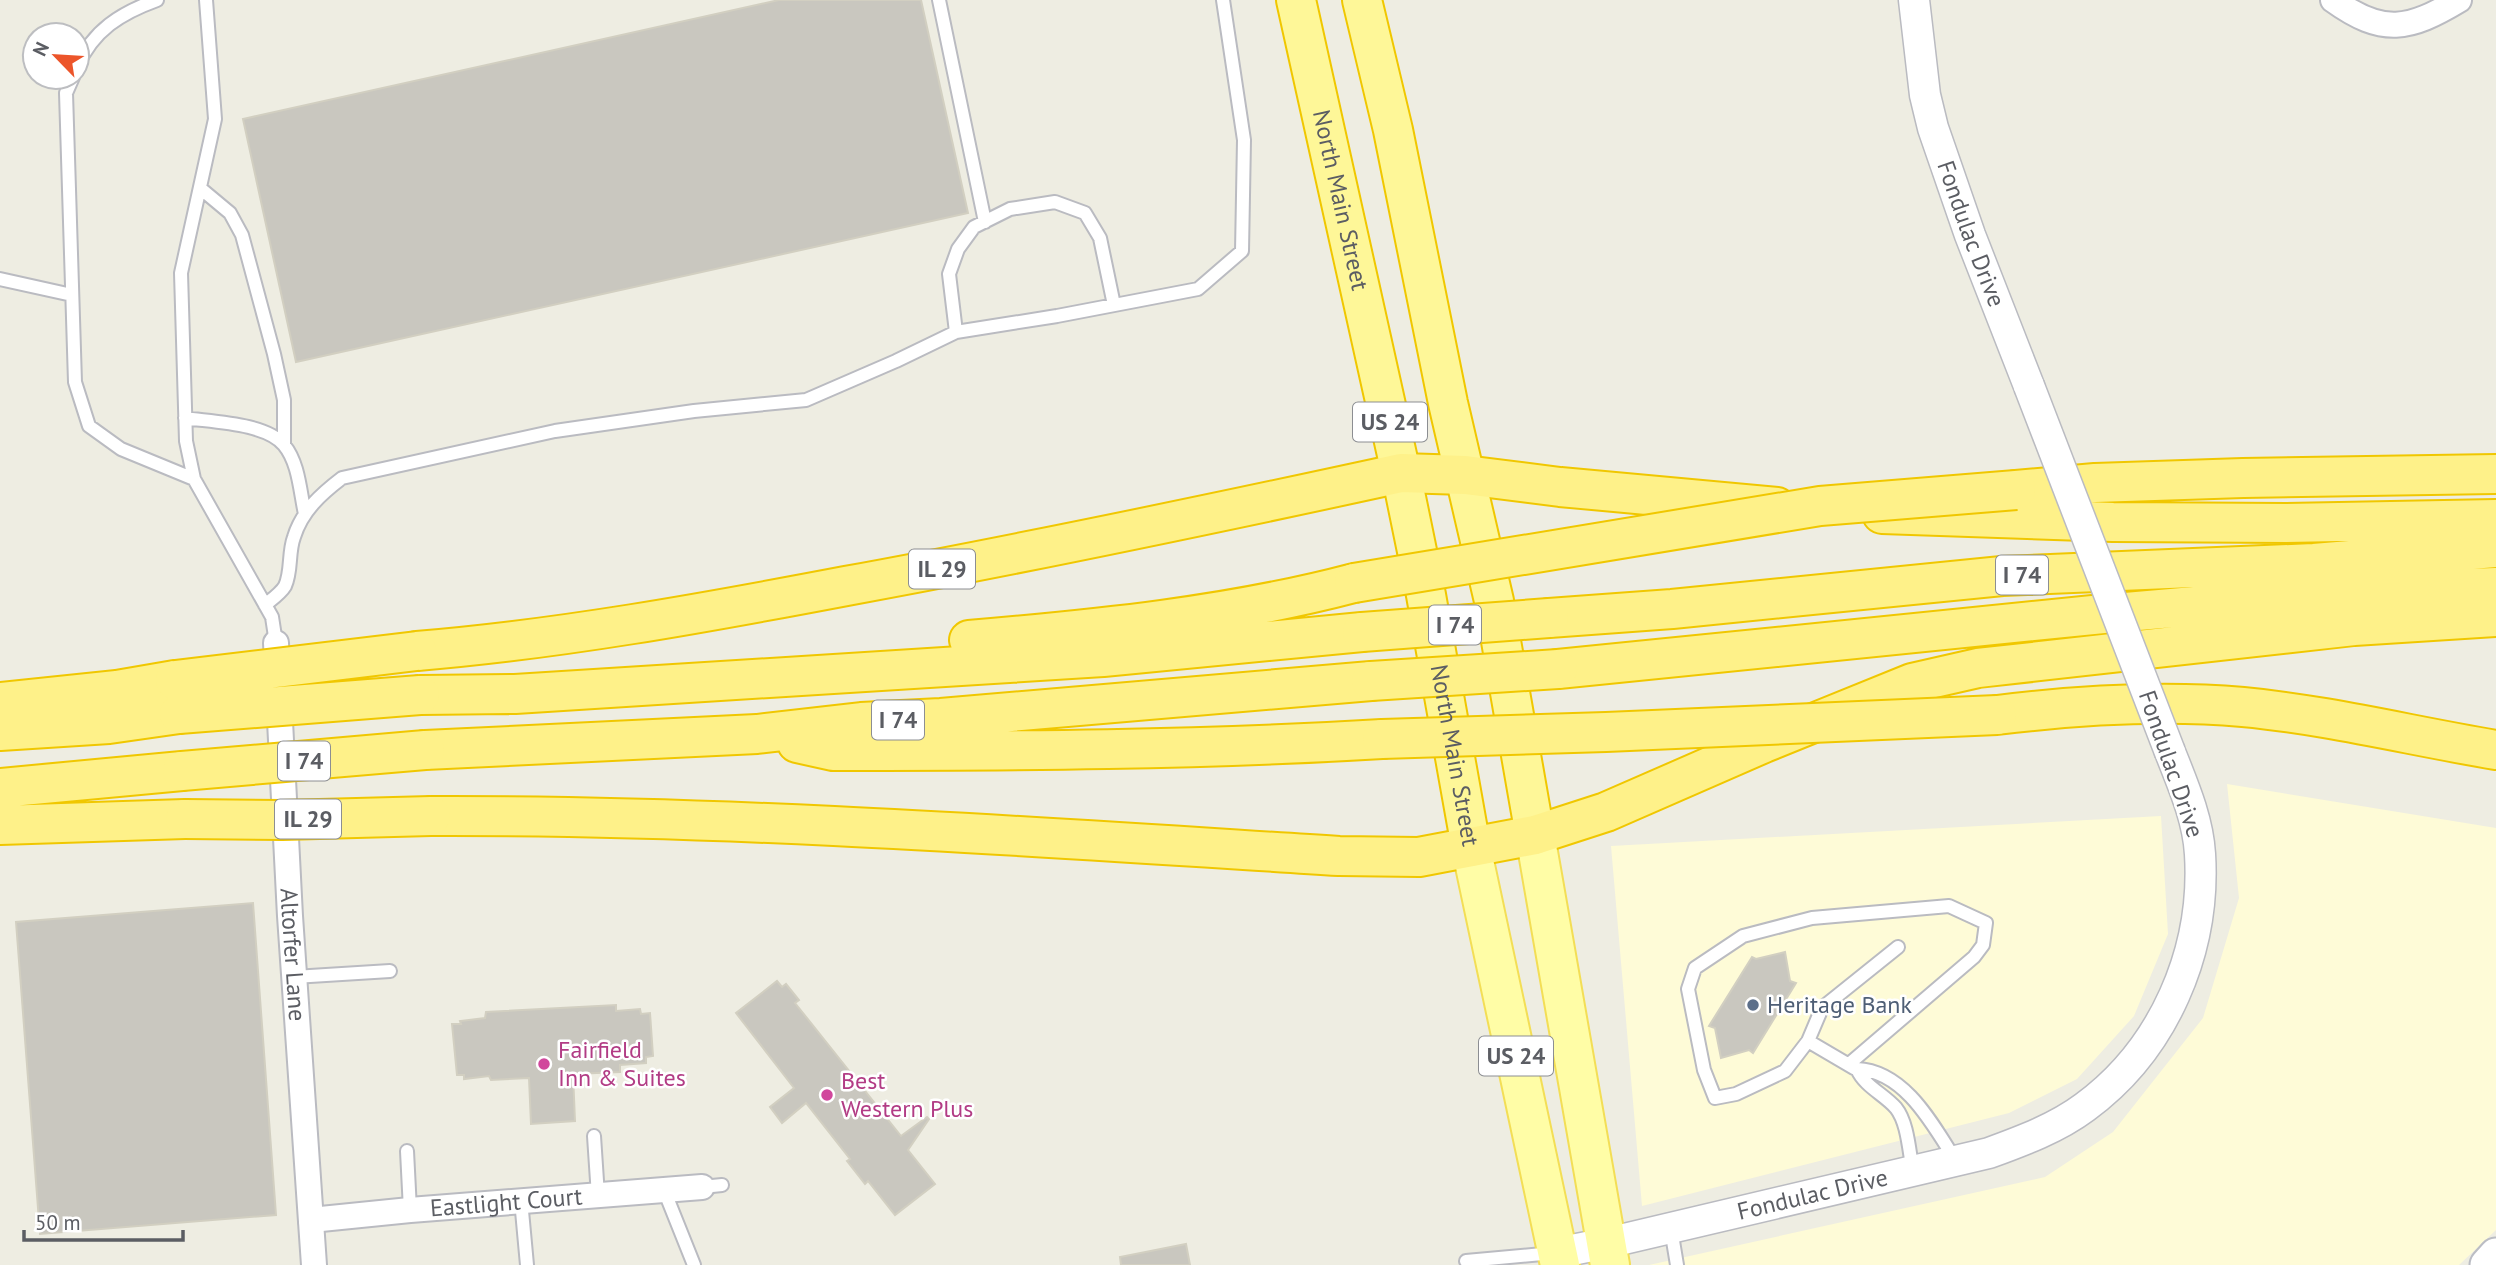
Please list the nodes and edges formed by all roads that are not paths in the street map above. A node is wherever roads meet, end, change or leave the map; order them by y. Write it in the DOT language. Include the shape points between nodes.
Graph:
graph roads {
  1 [pos="157,0"];
  2 [pos="206,0"];
  3 [pos="939,0"];
  4 [pos="1223,0"];
  5 [pos="1296,0"];
  6 [pos="1362,0"];
  7 [pos="1914,0"];
  8 [pos="2333,0"];
  9 [pos="2459,0"];
  10 [pos="91,43"];
  11 [pos="67,91"];
  12 [pos="200,188"];
  13 [pos="985,222"];
  14 [pos="0,279"];
  15 [pos="72,295"];
  16 [pos="1114,305"];
  17 [pos="956,332"];
  18 [pos="186,418"];
  19 [pos="284,445"];
  20 [pos="1401,473"];
  21 [pos="2496,474"];
  22 [pos="1465,475"];
  23 [pos="194,479"];
  24 [pos="305,513"];
  25 [pos="2496,519"];
  26 [pos="2496,548"];
  27 [pos="2496,587"];
  28 [pos="265,606"];
  29 [pos="2496,617"];
  30 [pos="276,643"];
  31 [pos="515,694"];
  32 [pos="177,697"];
  33 [pos="0,702"];
  34 [pos="0,731"];
  35 [pos="757,734"];
  36 [pos="2496,750"];
  37 [pos="0,788"];
  38 [pos="0,825"];
  39 [pos="1535,835"];
  40 [pos="1471,847"];
  41 [pos="1898,947"];
  42 [pos="390,971"];
  43 [pos="294,976"];
  44 [pos="1808,1041"];
  45 [pos="1853,1067"];
  46 [pos="594,1136"];
  47 [pos="407,1151"];
  48 [pos="1956,1161"];
  49 [pos="1913,1172"];
  50 [pos="712,1186"];
  51 [pos="664,1190"];
  52 [pos="598,1196"];
  53 [pos="521,1200"];
  54 [pos="410,1210"];
  55 [pos="311,1220"];
  56 [pos="1671,1228"];
  57 [pos="1609,1254"];
  58 [pos="2496,1255"];
  59 [pos="1559,1259"];
  60 [pos="1466,1261"];
  61 [pos="314,1265"];
  62 [pos="527,1265"];
  63 [pos="694,1265"];
  64 [pos="1677,1265"];
  65 [pos="2487,1265"];
  1 -- 10 [label="lane" via="115,18"];
  2 -- 12 [label="lane" via="215,119"];
  3 -- 13 [label="lane"];
  4 -- 16 [label="lane" via="1244,140 1242,251 1198,289"];
  5 -- 20 [label="highway, North Main Street / US 24"];
  6 -- 22 [label="highway, US 24"];
  7 -- 48 [label="street, Fondulac Drive, bridge" via="1933,128 2190,805 2200,855 2194,938 2186,970 2146,1044 2118,1079 2086,1107 2031,1137"];
  8 -- 9 [label="street" via="2369,21 2398,26 2425,19"];
  11 -- 15 [label="lane"];
  12 -- 18 [label="lane" via="181,273"];
  12 -- 19 [label="lane" via="230,213 242,235 281,389"];
  13 -- 16 [label="lane" via="1010,209 1055,202 1084,214 1100,239"];
  13 -- 17 [label="lane" via="974,227 958,249 949,274"];
  14 -- 15 [label="lane"];
  15 -- 23 [label="lane" via="75,382 89,426 121,449"];
  16 -- 17 [label="lane"];
  17 -- 24 [label="lane" via="806,400 555,431 342,478"];
  18 -- 19 [label="lane" via="268,433"];
  18 -- 23 [label="lane"];
  19 -- 24 [label="lane" via="295,466"];
  20 -- 22 [label="highway, IL 29"];
  20 -- 32 [label="highway, IL 29, bridge" via="721,610 503,644 417,651"];
  20 -- 40 [label="highway, North Main Street / US 24"];
  21 -- 31 [label="highway, bridge" via="2095,483 1820,506 1119,624 859,650"];
  22 -- 25 [label="highway" via="1910,516 2286,523"];
  22 -- 39 [label="highway, US 24" via="1503,648"];
  23 -- 28 [label="lane"];
  24 -- 28 [label="lane" via="293,539 284,588"];
  26 -- 31 [label="highway, I 74, bridge" via="2314,563 2002,576 1103,657"];
  27 -- 35 [label="highway, I 74, bridge" via="2316,595 1558,669 861,722"];
  28 -- 30 [label="lane" via="272,617"];
  29 -- 39 [label="highway" via="2278,633 1938,676 1764,743 1606,812"];
  30 -- 43 [label="street, Altorfer Lane"];
  31 -- 32 [label="highway, I 74, bridge"];
  32 -- 33 [label="highway, IL 29" via="117,690"];
  32 -- 34 [label="highway, I 74" via="110,724"];
  35 -- 36 [label="highway, bridge" via="833,751 1188,748 1997,715 2106,705 2221,706 2339,721"];
  35 -- 37 [label="highway, I 74, bridge" via="425,750"];
  38 -- 40 [label="highway, IL 29, bridge" via="556,815 1339,856 1419,857"];
  39 -- 40 [label="highway"];
  39 -- 57 [label="main road, US 24"];
  40 -- 59 [label="main road, North Main Street / US 24"];
  41 -- 44 [label="lane" via="1822,1007"];
  42 -- 43 [label="lane"];
  43 -- 55 [label="street, Altorfer Lane"];
  44 -- 45 [label="lane"];
  44 -- 45 [label="lane" via="1785,1071 1736,1094 1715,1098 1704,1070 1688,989 1695,968 1743,936 1812,918 1949,906 1986,923 1983,945 1973,957"];
  45 -- 48 [label="lane" via="1895,1081 1930,1119"];
  45 -- 49 [label="lane" via="1897,1109"];
  46 -- 52 [label="lane"];
  47 -- 54 [label="lane"];
  48 -- 49 [label="street, Fondulac Drive"];
  49 -- 56 [label="street, Fondulac Drive"];
  50 -- 51 [label="street, Eastlight Court"];
  51 -- 52 [label="street, Eastlight Court"];
  51 -- 63 [label="lane"];
  52 -- 53 [label="street, Eastlight Court"];
  53 -- 54 [label="street, Eastlight Court"];
  53 -- 62 [label="lane"];
  54 -- 55 [label="street, Eastlight Court"];
  55 -- 61 [label="street, Altorfer Lane"];
  56 -- 57 [label="street, Fondulac Drive"];
  56 -- 64 [label="lane"];
  57 -- 59 [label="street, Fondulac Drive"];
  58 -- 65 [label="main road"];
  59 -- 60 [label="lane"];
}
